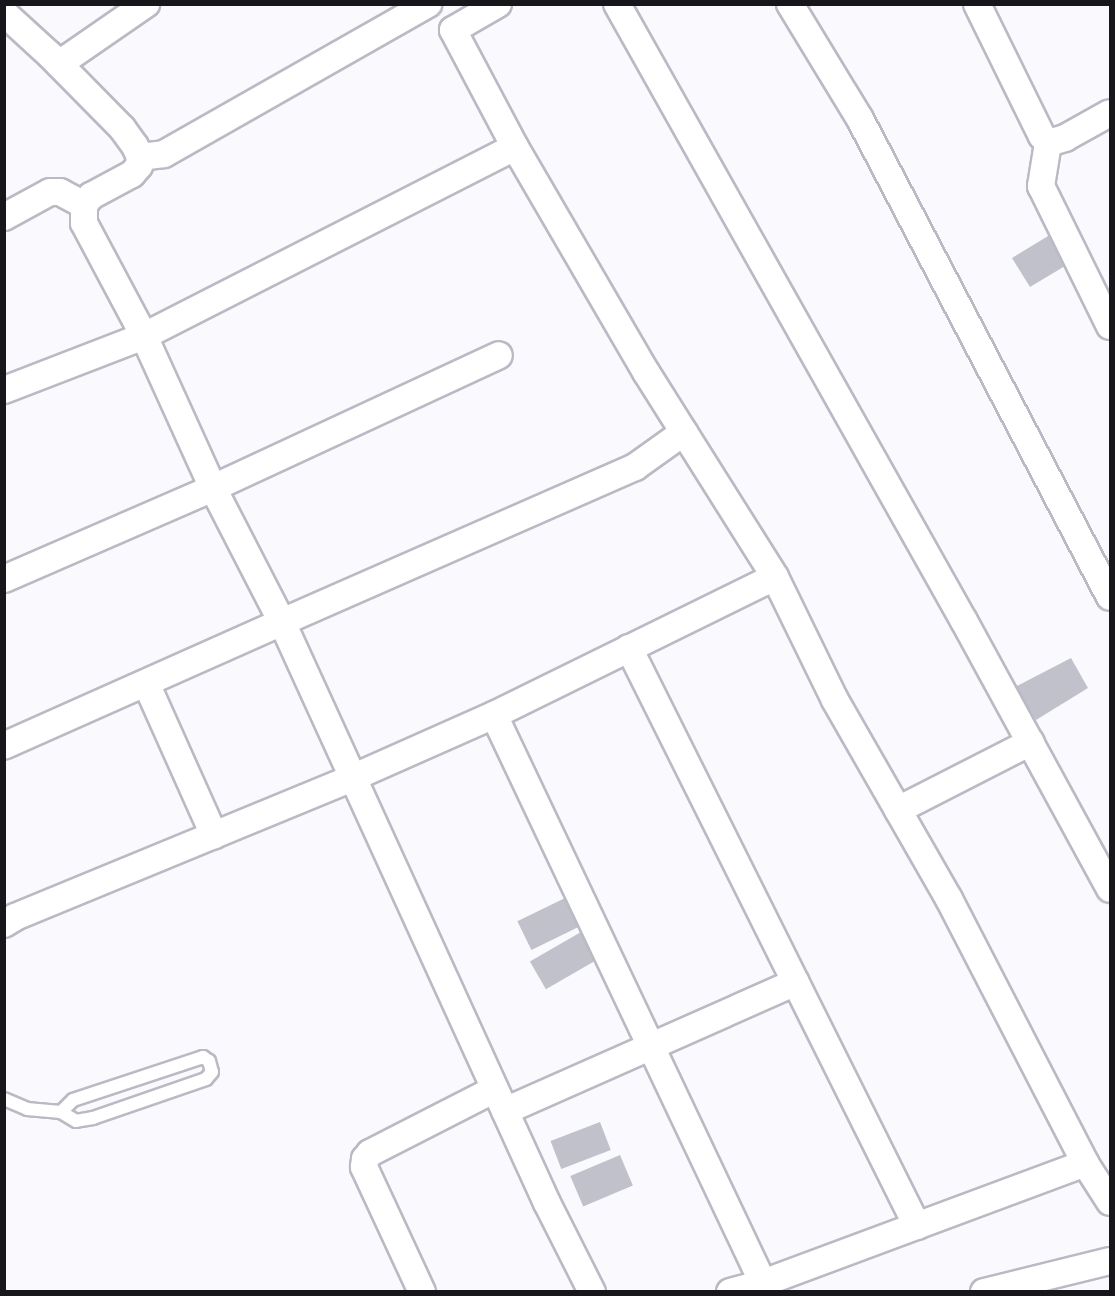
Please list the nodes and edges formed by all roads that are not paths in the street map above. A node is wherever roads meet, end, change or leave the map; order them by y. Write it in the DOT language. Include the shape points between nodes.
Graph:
graph roads {
  1 [pos="146,4"];
  2 [pos="428,4"];
  3 [pos="436,4"];
  4 [pos="498,4"];
  5 [pos="617,4"];
  6 [pos="790,4"];
  7 [pos="976,4"];
  8 [pos="4,13"];
  9 [pos="453,30"];
  10 [pos="59,64"];
  11 [pos="1110,113"];
  12 [pos="1048,143"];
  13 [pos="515,147"];
  14 [pos="140,157"];
  15 [pos="84,205"];
  16 [pos="4,217"];
  17 [pos="1110,326"];
  18 [pos="144,336"];
  19 [pos="499,355"];
  20 [pos="4,390"];
  21 [pos="684,432"];
  22 [pos="213,488"];
  23 [pos="775,577"];
  24 [pos="4,579"];
  25 [pos="1110,597"];
  26 [pos="282,622"];
  27 [pos="629,648"];
  28 [pos="146,683"];
  29 [pos="494,715"];
  30 [pos="1031,742"];
  31 [pos="4,746"];
  32 [pos="354,777"];
  33 [pos="898,810"];
  34 [pos="214,835"];
  35 [pos="1110,889"];
  36 [pos="4,924"];
  37 [pos="796,982"];
  38 [pos="651,1046"];
  39 [pos="4,1099"];
  40 [pos="500,1100"];
  41 [pos="61,1112"];
  42 [pos="1085,1163"];
  43 [pos="1110,1202"];
  44 [pos="917,1226"];
  45 [pos="1110,1261"];
  46 [pos="763,1283"];
  47 [pos="422,1292"];
  48 [pos="592,1292"];
  49 [pos="730,1292"];
  50 [pos="984,1292"];
  1 -- 10 [label="street"];
  2 -- 14 [label="street" via="164,154"];
  3 -- 9 [label="street"];
  4 -- 9 [label="street"];
  5 -- 30 [label="street"];
  6 -- 25 [label="street" via="860,119"];
  7 -- 12 [label="street"];
  8 -- 10 [label="street"];
  9 -- 13 [label="street"];
  10 -- 14 [label="street" via="122,128"];
  11 -- 12 [label="street"];
  12 -- 17 [label="street" via="1041,186"];
  13 -- 18 [label="street"];
  13 -- 21 [label="street"];
  14 -- 15 [label="street" via="132,174 91,196"];
  15 -- 16 [label="street" via="60,192 50,192"];
  15 -- 18 [label="street" via="84,223"];
  18 -- 20 [label="street"];
  18 -- 22 [label="street"];
  19 -- 22 [label="street"];
  21 -- 23 [label="street"];
  21 -- 26 [label="street" via="635,467"];
  22 -- 24 [label="street"];
  22 -- 26 [label="street"];
  23 -- 27 [label="street"];
  23 -- 33 [label="street" via="835,700"];
  26 -- 28 [label="street"];
  26 -- 32 [label="street"];
  27 -- 29 [label="street"];
  27 -- 37 [label="street"];
  28 -- 31 [label="street"];
  28 -- 34 [label="street"];
  29 -- 32 [label="street"];
  29 -- 38 [label="street"];
  30 -- 33 [label="street"];
  30 -- 35 [label="street"];
  32 -- 34 [label="street"];
  32 -- 40 [label="street"];
  33 -- 42 [label="street" via="949,899"];
  34 -- 36 [label="street"];
  37 -- 38 [label="street"];
  37 -- 44 [label="street"];
  38 -- 40 [label="street"];
  38 -- 46 [label="street"];
  39 -- 41 [label="lane" via="27,1109"];
  40 -- 47 [label="street" via="370,1153 366,1160 364,1167"];
  40 -- 48 [label="street"];
  41 -- 41 [label="lane" via="76,1121 93,1118 206,1079 212,1072 209,1061 194,1058 73,1100"];
  42 -- 43 [label="street"];
  42 -- 44 [label="street"];
  44 -- 46 [label="street"];
  45 -- 50 [label="street"];
  46 -- 49 [label="street"];
}
